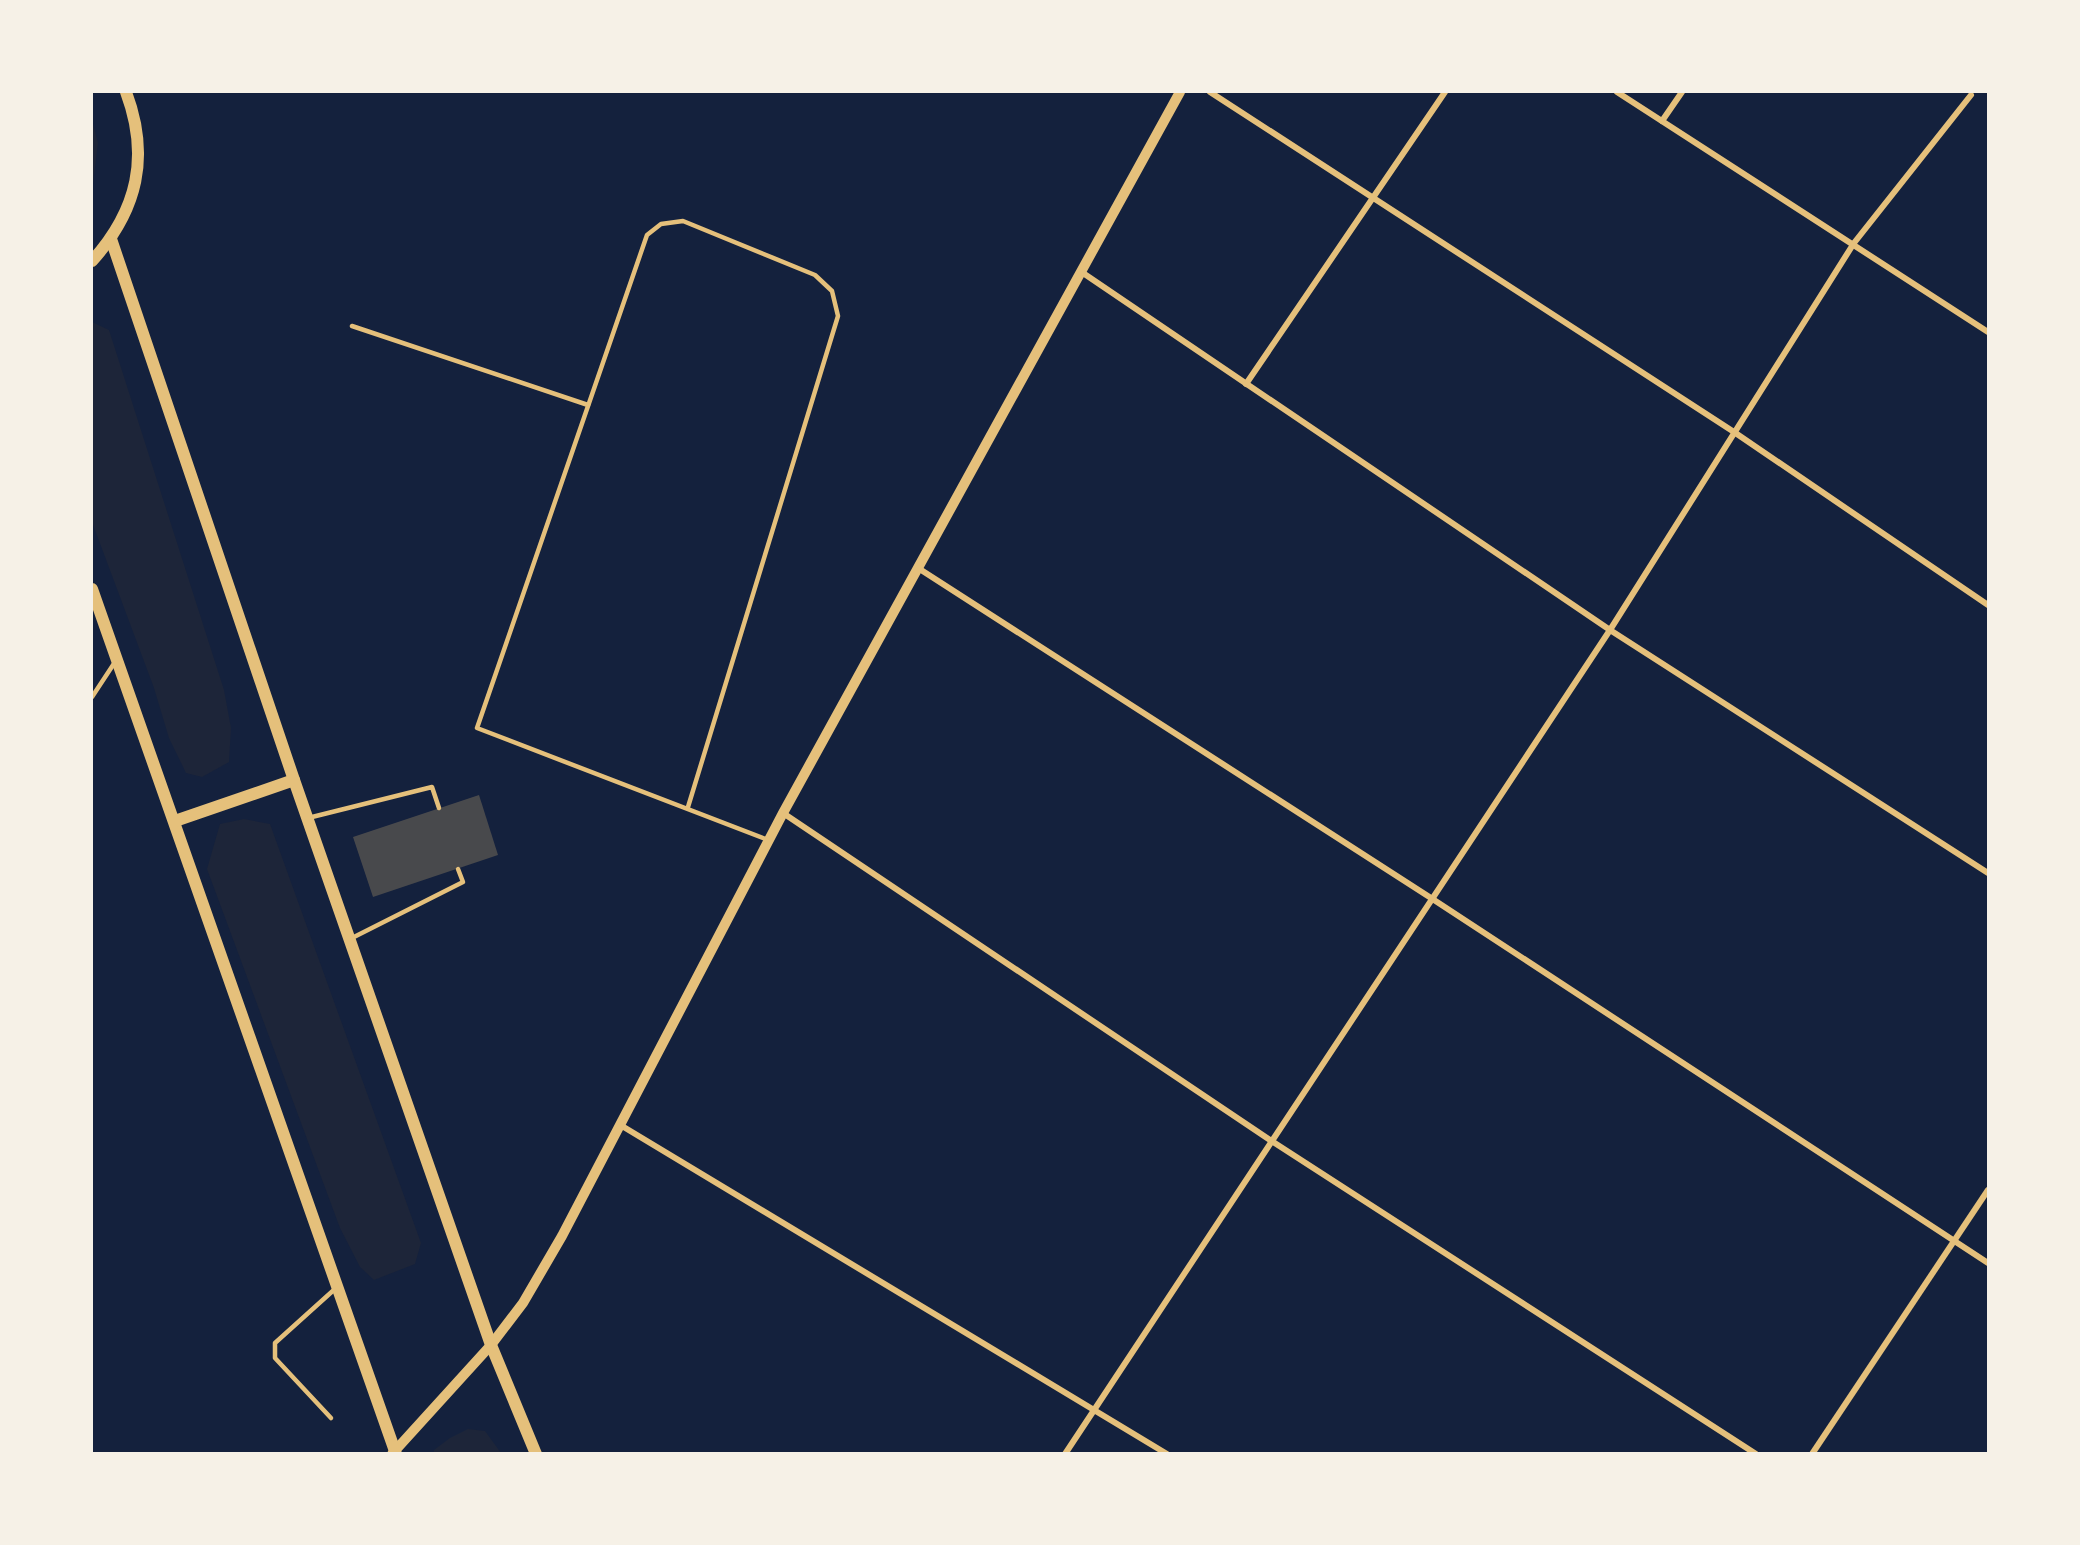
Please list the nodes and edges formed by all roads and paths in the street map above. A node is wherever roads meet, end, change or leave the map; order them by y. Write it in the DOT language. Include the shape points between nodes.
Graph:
graph roads {
  1 [pos="126,92"];
  2 [pos="1180,92"];
  3 [pos="1210,92"];
  4 [pos="1445,92"];
  5 [pos="1617,92"];
  6 [pos="1682,92"];
  7 [pos="1971,95"];
  8 [pos="1662,121"];
  9 [pos="1374,195"];
  10 [pos="111,239"];
  11 [pos="1854,243"];
  12 [pos="92,261"];
  13 [pos="1083,273"];
  14 [pos="352,326"];
  15 [pos="1989,332"];
  16 [pos="1246,384"];
  17 [pos="588,405"];
  18 [pos="1734,432"];
  19 [pos="918,568"];
  20 [pos="92,589"];
  21 [pos="1989,605"];
  22 [pos="1610,630"];
  23 [pos="117,659"];
  24 [pos="92,697"];
  25 [pos="294,780"];
  26 [pos="688,807"];
  27 [pos="439,808"];
  28 [pos="783,813"];
  29 [pos="308,819"];
  30 [pos="175,821"];
  31 [pos="769,841"];
  32 [pos="458,869"];
  33 [pos="1989,873"];
  34 [pos="1431,898"];
  35 [pos="350,939"];
  36 [pos="622,1126"];
  37 [pos="1270,1140"];
  38 [pos="1989,1190"];
  39 [pos="1955,1242"];
  40 [pos="1989,1263"];
  41 [pos="338,1287"];
  42 [pos="491,1345"];
  43 [pos="1094,1409"];
  44 [pos="331,1418"];
  45 [pos="394,1452"];
  46 [pos="536,1454"];
  47 [pos="1065,1454"];
  48 [pos="1167,1454"];
  49 [pos="1756,1454"];
  50 [pos="1812,1454"];
  1 -- 10 [label="main road" via="136,119 140,161 130,202"];
  2 -- 13 [label="street"];
  3 -- 9 [label="street"];
  4 -- 9 [label="street"];
  5 -- 8 [label="street"];
  6 -- 8 [label="street"];
  7 -- 11 [label="street"];
  8 -- 11 [label="street"];
  9 -- 16 [label="street"];
  9 -- 18 [label="street"];
  10 -- 12 [label="main road"];
  10 -- 25 [label="main road"];
  11 -- 15 [label="street"];
  11 -- 18 [label="street"];
  13 -- 16 [label="street"];
  13 -- 19 [label="street"];
  14 -- 17 [label="lane"];
  16 -- 22 [label="street"];
  17 -- 26 [label="lane" via="477,728"];
  17 -- 26 [label="lane" via="647,235 661,224 683,221 815,275 832,291 838,316"];
  18 -- 21 [label="street"];
  18 -- 22 [label="street"];
  19 -- 28 [label="street"];
  19 -- 34 [label="street"];
  20 -- 23 [label="main road"];
  22 -- 33 [label="street"];
  22 -- 34 [label="street"];
  23 -- 24 [label="lane"];
  23 -- 30 [label="main road"];
  25 -- 29 [label="main road"];
  25 -- 30 [label="main road"];
  26 -- 31 [label="lane"];
  27 -- 29 [label="lane" via="432,787"];
  28 -- 31 [label="street"];
  28 -- 37 [label="street"];
  29 -- 35 [label="main road"];
  30 -- 41 [label="main road"];
  31 -- 36 [label="street"];
  32 -- 35 [label="lane" via="463,882"];
  34 -- 37 [label="street"];
  34 -- 39 [label="street"];
  35 -- 42 [label="main road"];
  36 -- 42 [label="street" via="523,1303"];
  36 -- 43 [label="street"];
  37 -- 43 [label="street"];
  37 -- 49 [label="street"];
  38 -- 39 [label="street"];
  39 -- 40 [label="street"];
  39 -- 50 [label="street"];
  41 -- 44 [label="lane" via="275,1343 275,1358"];
  41 -- 45 [label="main road"];
  42 -- 45 [label="street"];
  42 -- 46 [label="main road"];
  43 -- 47 [label="street"];
  43 -- 48 [label="street"];
}
